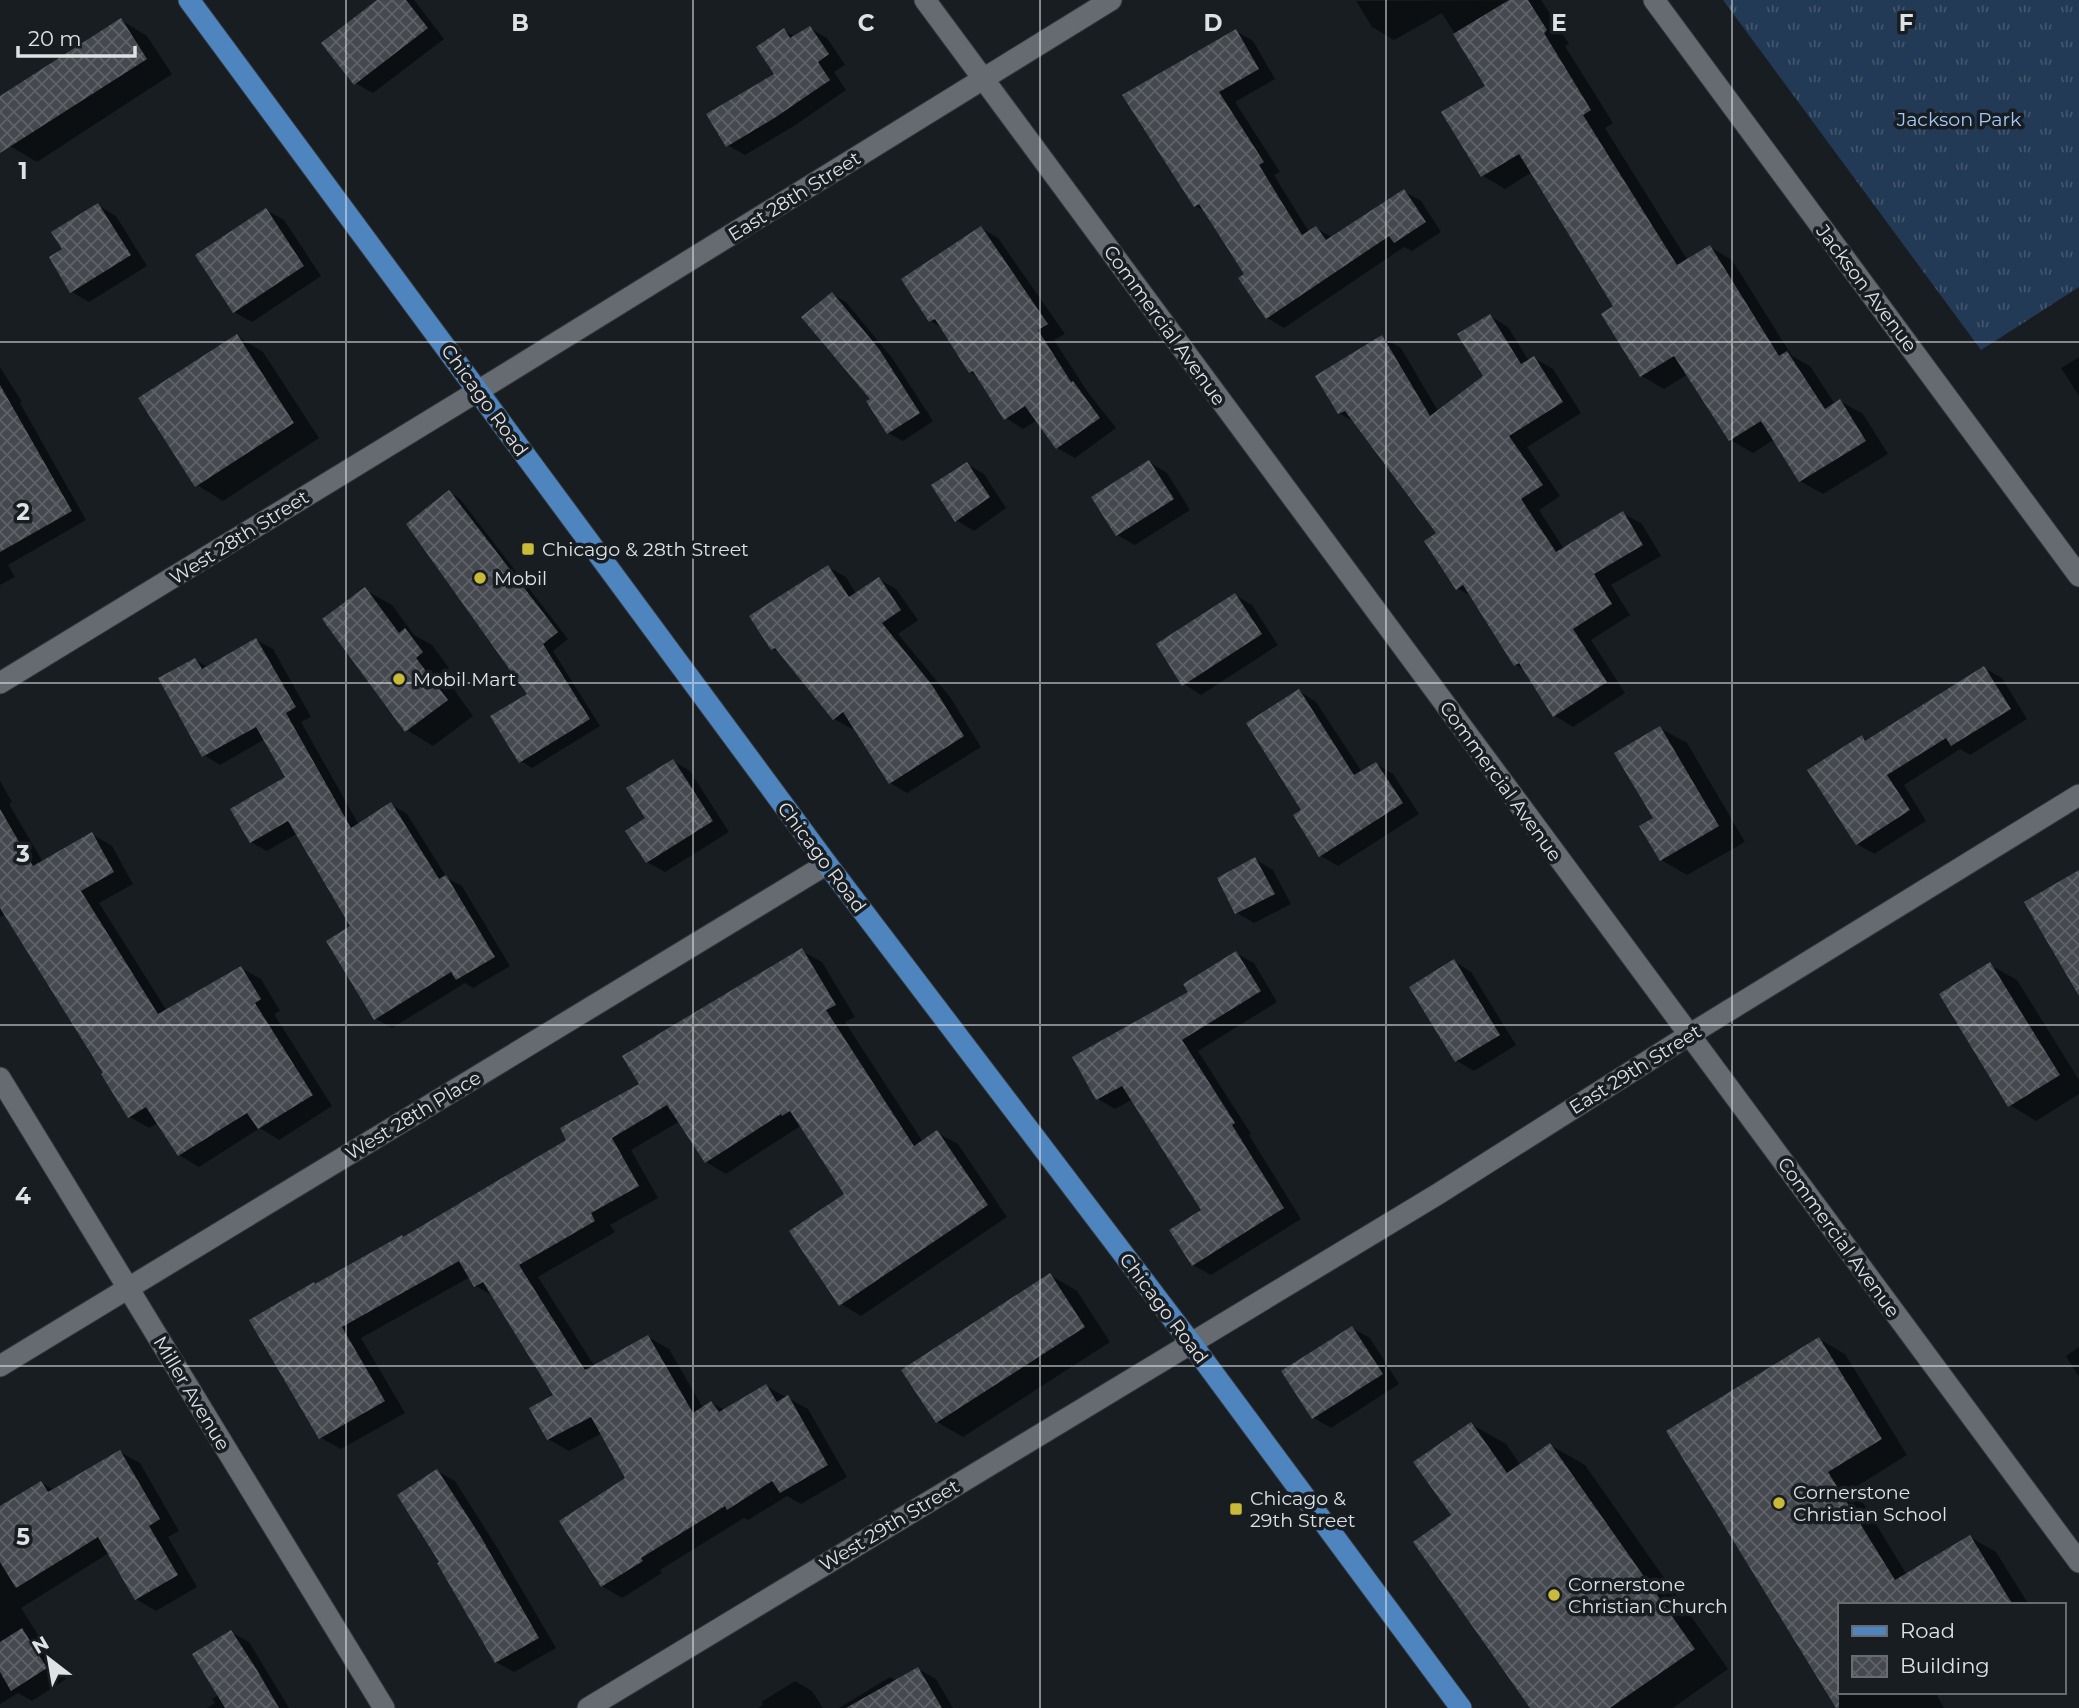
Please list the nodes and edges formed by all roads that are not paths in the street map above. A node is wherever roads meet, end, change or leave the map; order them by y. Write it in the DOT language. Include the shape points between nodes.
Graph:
graph roads {
  1 [pos="189,0"];
  2 [pos="925,0"];
  3 [pos="1111,0"];
  4 [pos="1654,0"];
  5 [pos="984,78"];
  6 [pos="478,391"];
  7 [pos="2079,576"];
  8 [pos="0,683"];
  9 [pos="2079,795"];
  10 [pos="827,864"];
  11 [pos="1689,1035"];
  12 [pos="0,1079"];
  13 [pos="128,1289"];
  14 [pos="1191,1343"];
  15 [pos="0,1366"];
  16 [pos="2079,1562"];
  17 [pos="384,1708"];
  18 [pos="588,1708"];
  19 [pos="1461,1708"];
  1 -- 6 [label="main road, Chicago Road"];
  2 -- 5 [label="street, Commercial Avenue"];
  3 -- 5 [label="street, East 28th Street"];
  4 -- 7 [label="street, Jackson Avenue"];
  5 -- 6 [label="street, East 28th Street"];
  5 -- 11 [label="street, Commercial Avenue"];
  6 -- 8 [label="street, West 28th Street"];
  6 -- 10 [label="main road, Chicago Road"];
  9 -- 11 [label="street, East 29th Street"];
  10 -- 13 [label="street, West 28th Place"];
  10 -- 14 [label="main road, Chicago Road"];
  11 -- 14 [label="street, East 29th Street"];
  11 -- 16 [label="street, Commercial Avenue"];
  12 -- 13 [label="street, Miller Avenue"];
  13 -- 15 [label="street, West 28th Place"];
  13 -- 17 [label="street, Miller Avenue"];
  14 -- 18 [label="street, West 29th Street"];
  14 -- 19 [label="main road, Chicago Road"];
}
